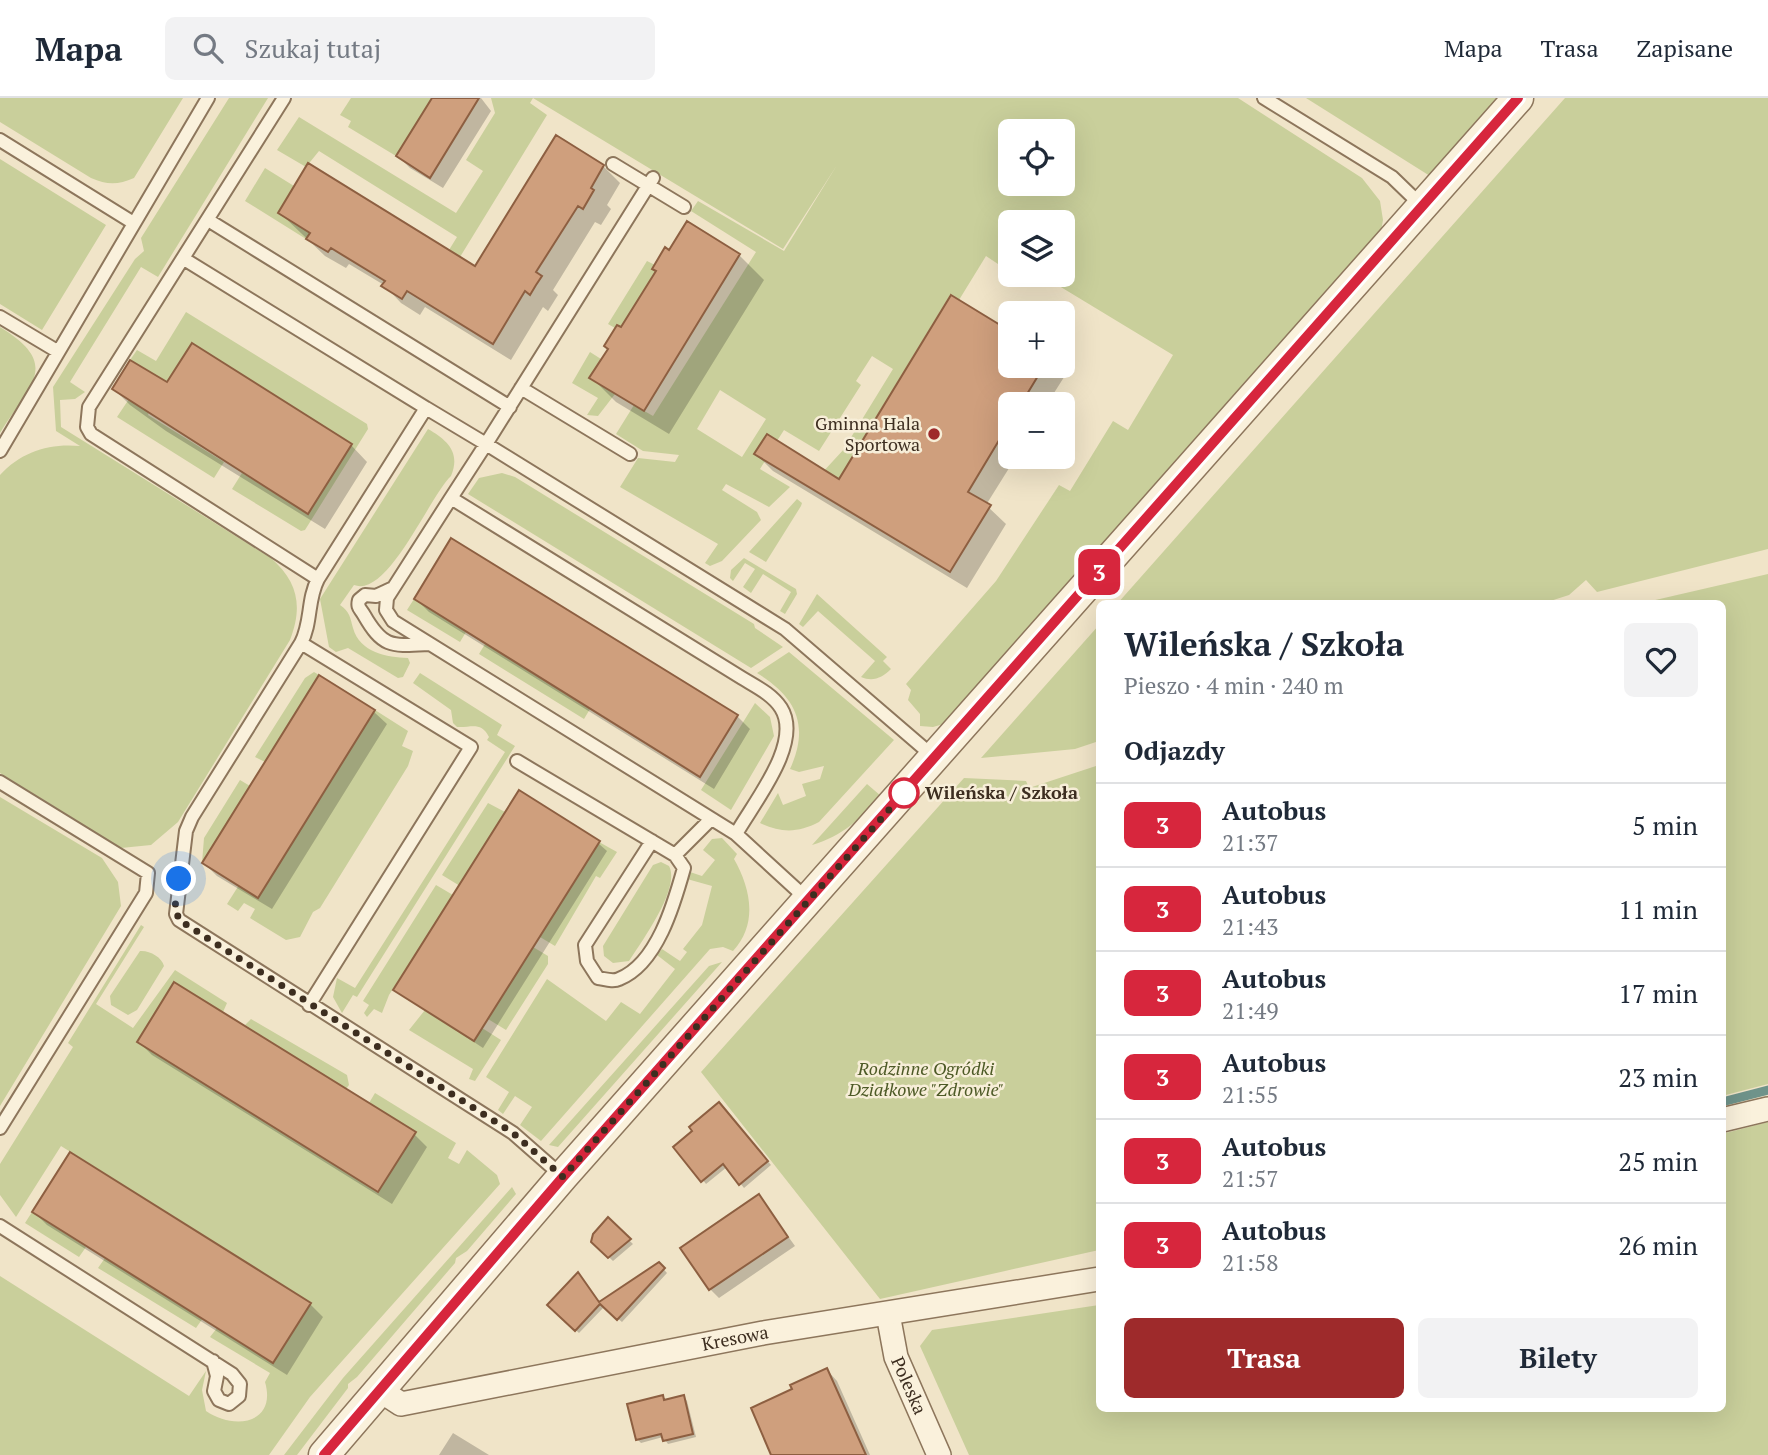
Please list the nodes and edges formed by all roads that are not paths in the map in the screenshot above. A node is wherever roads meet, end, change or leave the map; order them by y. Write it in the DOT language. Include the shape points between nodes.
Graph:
graph roads {
  1 [pos="208,98"];
  2 [pos="284,98"];
  3 [pos="1264,98"];
  4 [pos="1518,98"];
  5 [pos="0,140"];
  6 [pos="613,164"];
  7 [pos="651,182"];
  8 [pos="1422,206"];
  9 [pos="684,207"];
  10 [pos="208,220"];
  11 [pos="132,222"];
  12 [pos="184,259"];
  13 [pos="0,317"];
  14 [pos="57,351"];
  15 [pos="521,388"];
  16 [pos="510,407"];
  17 [pos="426,408"];
  18 [pos="486,444"];
  19 [pos="0,451"];
  20 [pos="630,454"];
  21 [pos="451,498"];
  22 [pos="318,579"];
  23 [pos="391,589"];
  24 [pos="302,643"];
  25 [pos="431,644"];
  26 [pos="935,758"];
  27 [pos="517,761"];
  28 [pos="0,782"];
  29 [pos="711,819"];
  30 [pos="736,834"];
  31 [pos="652,841"];
  32 [pos="675,855"];
  33 [pos="809,901"];
  34 [pos="309,1004"];
  35 [pos="1768,1108"];
  36 [pos="1726,1119"];
  37 [pos="0,1128"];
  38 [pos="563,1177"];
  39 [pos="0,1226"];
  40 [pos="1096,1279"];
  41 [pos="888,1314"];
  42 [pos="213,1361"];
  43 [pos="378,1388"];
  44 [pos="324,1455"];
  45 [pos="939,1455"];
  1 -- 11 [label="lane"];
  2 -- 10 [label="lane"];
  3 -- 8 [label="lane" via="1392,177"];
  4 -- 8 [label="street"];
  5 -- 11 [label="lane"];
  6 -- 7 [label="lane"];
  7 -- 9 [label="lane"];
  7 -- 15 [label="lane"];
  8 -- 26 [label="street"];
  10 -- 12 [label="lane"];
  10 -- 16 [label="lane"];
  11 -- 14 [label="lane"];
  12 -- 17 [label="lane"];
  12 -- 22 [label="lane" via="89,407 87,427 91,434"];
  13 -- 14 [label="lane"];
  14 -- 19 [label="lane"];
  15 -- 16 [label="lane"];
  15 -- 20 [label="lane"];
  16 -- 18 [label="lane"];
  17 -- 18 [label="lane"];
  17 -- 22 [label="lane"];
  18 -- 21 [label="lane"];
  18 -- 26 [label="lane" via="785,629"];
  21 -- 23 [label="lane"];
  21 -- 30 [label="lane" via="780,706 786,719 786,747"];
  22 -- 24 [label="lane" via="310,595 310,626"];
  23 -- 25 [label="lane" via="386,610 393,621"];
  23 -- 25 [label="lane" via="359,600 368,627 388,643"];
  24 -- 34 [label="lane" via="192,817 175,907 179,920"];
  24 -- 34 [label="lane" via="471,747"];
  25 -- 29 [label="lane"];
  26 -- 33 [label="street"];
  27 -- 31 [label="lane"];
  28 -- 37 [label="lane" via="148,873 146,893"];
  29 -- 30 [label="lane"];
  29 -- 32 [label="lane"];
  30 -- 33 [label="lane"];
  31 -- 32 [label="lane"];
  31 -- 32 [label="lane" via="585,945 587,961 598,978 617,981 637,969 669,920 684,868"];
  33 -- 38 [label="street"];
  34 -- 38 [label="lane" via="513,1133"];
  35 -- 36 [label="street"];
  38 -- 43 [label="street"];
  39 -- 42 [label="lane"];
  40 -- 41 [label="street, Kresowa"];
  41 -- 43 [label="street, Kresowa" via="763,1332 401,1404"];
  41 -- 45 [label="street, Poleska" via="896,1357"];
  43 -- 44 [label="street"];
}
